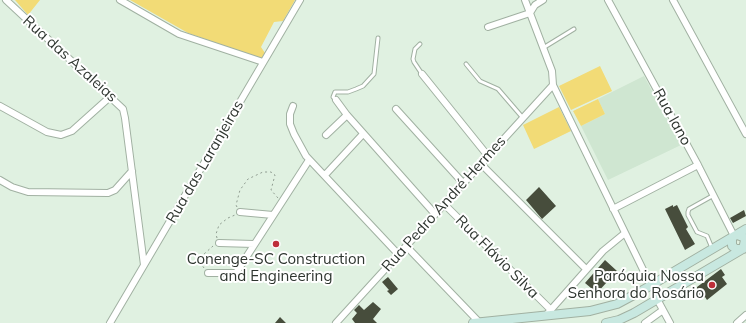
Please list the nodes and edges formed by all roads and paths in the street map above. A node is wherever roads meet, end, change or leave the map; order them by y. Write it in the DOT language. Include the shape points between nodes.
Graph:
graph roads {
  1 [pos="6,0"];
  2 [pos="120,0"];
  3 [pos="300,0"];
  4 [pos="525,0"];
  5 [pos="543,0"];
  6 [pos="608,0"];
  7 [pos="673,0"];
  8 [pos="530,13"];
  9 [pos="488,27"];
  10 [pos="574,29"];
  11 [pos="378,38"];
  12 [pos="420,44"];
  13 [pos="543,48"];
  14 [pos="263,62"];
  15 [pos="466,64"];
  16 [pos="422,74"];
  17 [pos="553,85"];
  18 [pos="111,96"];
  19 [pos="336,100"];
  20 [pos="0,106"];
  21 [pos="293,106"];
  22 [pos="396,109"];
  23 [pos="346,115"];
  24 [pos="522,118"];
  25 [pos="363,134"];
  26 [pos="746,134"];
  27 [pos="326,135"];
  28 [pos="488,156"];
  29 [pos="309,160"];
  30 [pos="481,164"];
  31 [pos="698,165"];
  32 [pos="132,171"];
  33 [pos="325,175"];
  34 [pos="0,180"];
  35 [pos="463,183"];
  36 [pos="714,195"];
  37 [pos="444,204"];
  38 [pos="613,209"];
  39 [pos="240,212"];
  40 [pos="435,214"];
  41 [pos="273,215"];
  42 [pos="746,229"];
  43 [pos="625,233"];
  44 [pos="734,236"];
  45 [pos="218,243"];
  46 [pos="254,244"];
  47 [pos="406,246"];
  48 [pos="712,250"];
  49 [pos="745,250"];
  50 [pos="398,254"];
  51 [pos="144,265"];
  52 [pos="586,269"];
  53 [pos="208,273"];
  54 [pos="651,286"];
  55 [pos="657,299"];
  56 [pos="663,310"];
  57 [pos="548,312"];
  58 [pos="746,315"];
  59 [pos="110,323"];
  60 [pos="336,323"];
  61 [pos="476,323"];
  62 [pos="606,323"];
  63 [pos="645,323"];
  64 [pos="670,323"];
  65 [pos="737,323"];
  1 -- 18 [label="street, Rua das Azaleias"];
  2 -- 14 [label="street" via="179,34"];
  3 -- 14 [label="street, Rua das Laranjeiras"];
  4 -- 8 [label="street"];
  5 -- 8 [label="street"];
  6 -- 31 [label="street, Rua Iano"];
  7 -- 26 [label="street"];
  8 -- 9 [label="street"];
  8 -- 13 [label="street"];
  10 -- 13 [label="lane"];
  11 -- 19 [label="lane" via="374,74 363,86 348,92 335,92 333,97"];
  12 -- 16 [label="lane" via="415,49 413,59"];
  13 -- 17 [label="street" via="552,71"];
  14 -- 51 [label="street, Rua das Laranjeiras"];
  15 -- 24 [label="lane" via="480,81 498,89"];
  16 -- 28 [label="street"];
  17 -- 24 [label="street, Rua Pedro André Hermes"];
  17 -- 38 [label="street"];
  18 -- 20 [label="street" via="72,131 61,135 47,132"];
  18 -- 32 [label="street, Rua das Azaleias" via="123,109 126,118"];
  19 -- 23 [label="street"];
  21 -- 29 [label="street" via="290,124"];
  22 -- 35 [label="street"];
  23 -- 25 [label="street"];
  23 -- 27 [label="street"];
  24 -- 28 [label="street, Rua Pedro André Hermes"];
  25 -- 33 [label="street"];
  25 -- 40 [label="street"];
  28 -- 30 [label="street, Rua Pedro André Hermes"];
  29 -- 33 [label="street"];
  29 -- 41 [label="street"];
  30 -- 35 [label="street, Rua Pedro André Hermes"];
  30 -- 52 [label="street"];
  31 -- 36 [label="street, Rua Iano"];
  31 -- 38 [label="street"];
  32 -- 34 [label="street" via="116,190 108,193 28,192"];
  32 -- 51 [label="street, Rua das Azaleias"];
  33 -- 50 [label="street"];
  35 -- 37 [label="street, Rua Pedro André Hermes"];
  36 -- 44 [label="street, Rua Iano"];
  36 -- 48 [label="lane" via="689,209 688,215 697,232 707,236"];
  37 -- 40 [label="street, Rua Pedro André Hermes"];
  37 -- 57 [label="street, Rua Flávio Silva"];
  38 -- 43 [label="street"];
  39 -- 41 [label="street"];
  40 -- 47 [label="street, Rua Pedro André Hermes"];
  41 -- 46 [label="street"];
  42 -- 44 [label="main road"];
  43 -- 52 [label="street" via="607,246"];
  43 -- 54 [label="street"];
  44 -- 48 [label="main road"];
  44 -- 49 [label="main road" via="732,246"];
  45 -- 46 [label="street"];
  46 -- 53 [label="street" via="236,273"];
  47 -- 50 [label="street, Rua Pedro André Hermes"];
  47 -- 61 [label="street"];
  48 -- 54 [label="main road"];
  49 -- 55 [label="main road"];
  50 -- 60 [label="street, Rua Pedro André Hermes"];
  51 -- 59 [label="street, Rua das Laranjeiras"];
  52 -- 57 [label="street"];
  54 -- 57 [label="main road" via="605,308"];
  55 -- 56 [label="street"];
  55 -- 62 [label="main road" via="626,317"];
  56 -- 63 [label="street"];
  56 -- 64 [label="street"];
  57 -- 61 [label="main road"];
  58 -- 65 [label="street"];
}
